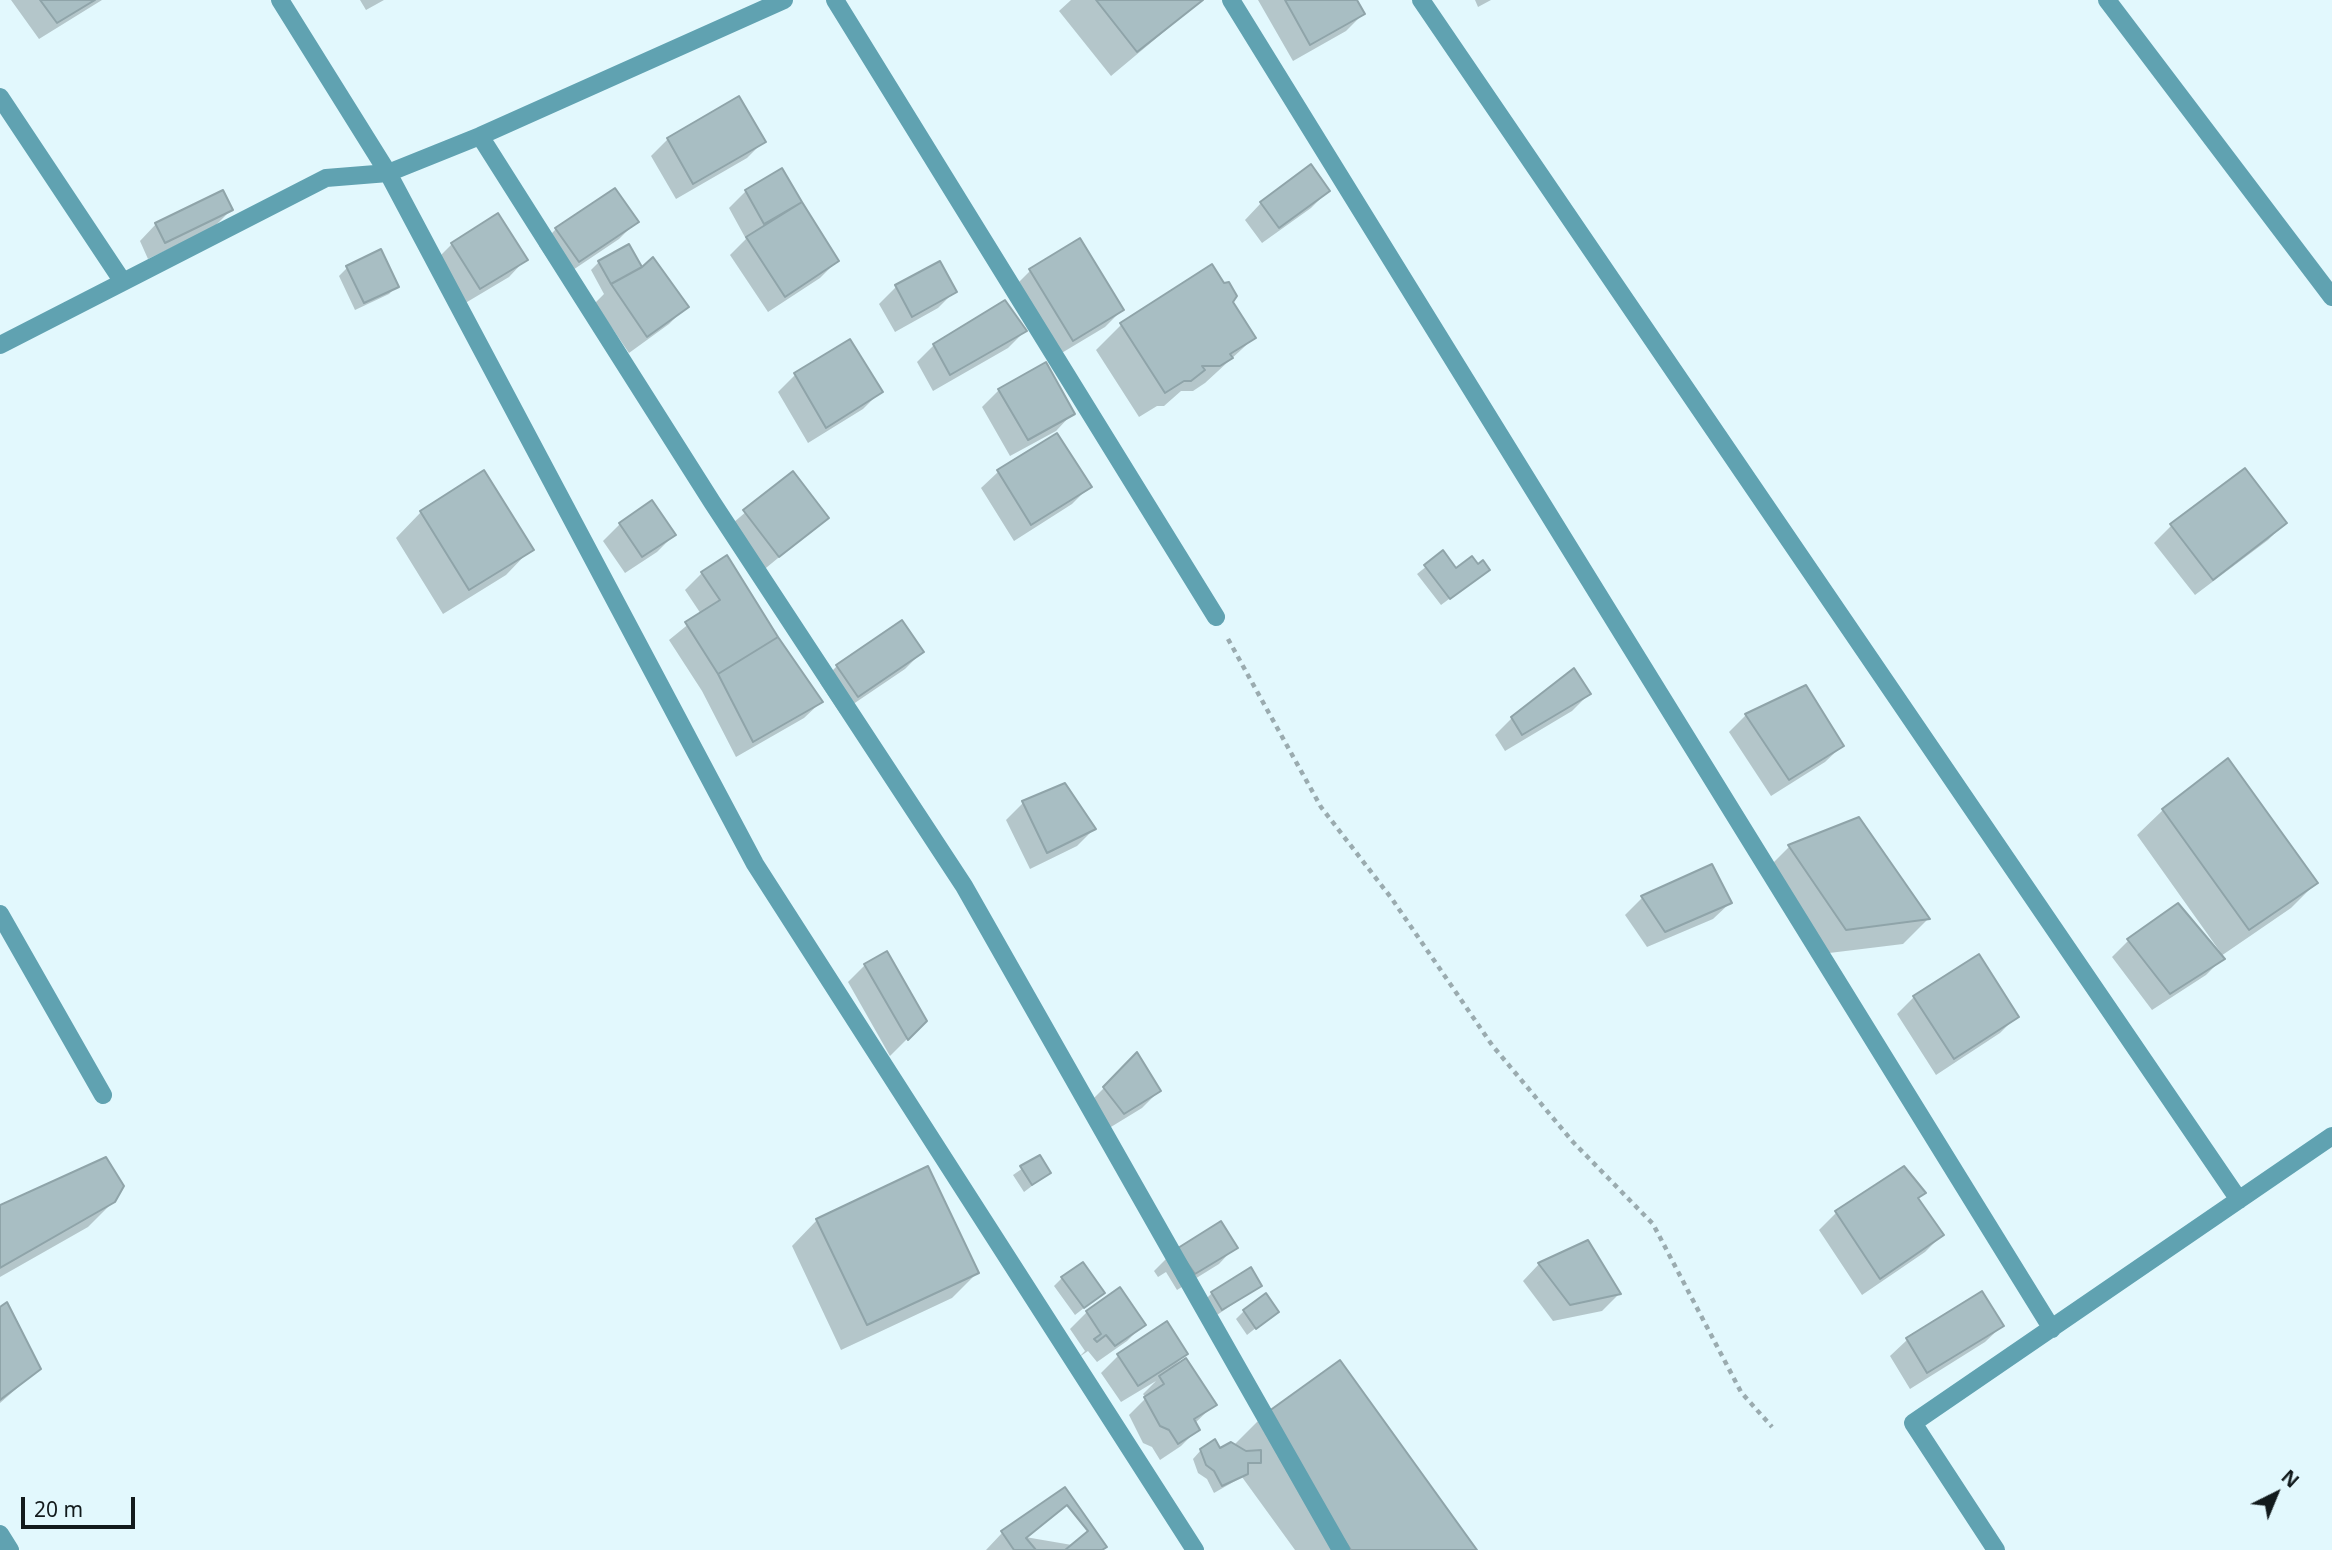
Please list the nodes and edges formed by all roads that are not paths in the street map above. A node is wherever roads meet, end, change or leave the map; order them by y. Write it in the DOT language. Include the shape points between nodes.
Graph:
graph roads {
  1 [pos="280,0"];
  2 [pos="784,0"];
  3 [pos="835,0"];
  4 [pos="1231,0"];
  5 [pos="1421,0"];
  6 [pos="2107,0"];
  7 [pos="0,97"];
  8 [pos="481,136"];
  9 [pos="388,173"];
  10 [pos="123,282"];
  11 [pos="2332,297"];
  12 [pos="0,345"];
  13 [pos="1216,617"];
  14 [pos="0,914"];
  15 [pos="103,1095"];
  16 [pos="2332,1136"];
  17 [pos="2239,1200"];
  18 [pos="2052,1329"];
  19 [pos="0,1534"];
  20 [pos="10,1550"];
  21 [pos="1195,1550"];
  22 [pos="1341,1550"];
  23 [pos="1996,1550"];
  1 -- 9 [label="street"];
  2 -- 8 [label="street"];
  3 -- 13 [label="street"];
  4 -- 18 [label="street"];
  5 -- 17 [label="street"];
  6 -- 11 [label="street"];
  7 -- 10 [label="street"];
  8 -- 9 [label="street"];
  8 -- 22 [label="street" via="712,502 964,886"];
  9 -- 10 [label="street" via="326,178"];
  9 -- 21 [label="street" via="755,864"];
  10 -- 12 [label="street"];
  14 -- 15 [label="street"];
  16 -- 17 [label="street"];
  17 -- 18 [label="street"];
  18 -- 23 [label="street" via="1913,1423"];
  19 -- 20 [label="street"];
}
